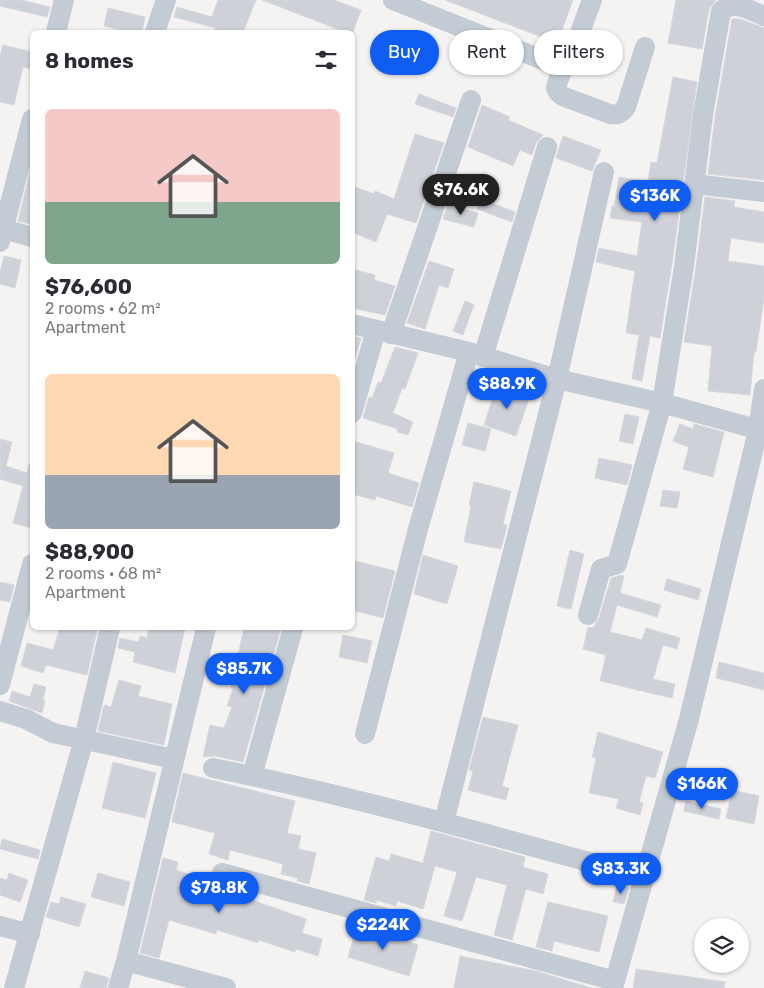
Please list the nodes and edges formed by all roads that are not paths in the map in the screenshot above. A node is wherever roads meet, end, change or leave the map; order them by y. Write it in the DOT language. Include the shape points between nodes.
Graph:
graph roads {
  1 [pos="64,0"];
  2 [pos="166,0"];
  3 [pos="592,0"];
  4 [pos="403,2"];
  5 [pos="764,16"];
  6 [pos="56,30"];
  7 [pos="156,30"];
  8 [pos="581,30"];
  9 [pos="645,47"];
  10 [pos="534,56"];
  11 [pos="560,75"];
  12 [pos="471,100"];
  13 [pos="30,126"];
  14 [pos="547,146"];
  15 [pos="604,172"];
  16 [pos="694,184"];
  17 [pos="764,192"];
  18 [pos="1,233"];
  19 [pos="30,237"];
  20 [pos="355,325"];
  21 [pos="383,332"];
  22 [pos="476,355"];
  23 [pos="557,379"];
  24 [pos="764,390"];
  25 [pos="662,403"];
  26 [pos="355,405"];
  27 [pos="761,430"];
  28 [pos="30,572"];
  29 [pos="588,615"];
  30 [pos="110,630"];
  31 [pos="206,630"];
  32 [pos="292,630"];
  33 [pos="0,685"];
  34 [pos="0,711"];
  35 [pos="365,734"];
  36 [pos="84,739"];
  37 [pos="174,759"];
  38 [pos="213,768"];
  39 [pos="252,776"];
  40 [pos="444,822"];
  41 [pos="222,873"];
  42 [pos="644,877"];
  43 [pos="0,926"];
  44 [pos="30,934"];
  45 [pos="126,961"];
  46 [pos="614,984"];
  47 [pos="14,988"];
  48 [pos="118,988"];
  49 [pos="226,988"];
  1 -- 6 [label="street"];
  2 -- 7 [label="street"];
  3 -- 8 [label="street"];
  4 -- 10 [label="street"];
  5 -- 16 [label="street" via="732,4 721,11"];
  9 -- 11 [label="street" via="626,107 616,116 562,96 556,88"];
  12 -- 21 [label="street"];
  13 -- 18 [label="street"];
  14 -- 22 [label="street"];
  15 -- 23 [label="street"];
  16 -- 17 [label="street"];
  16 -- 25 [label="street"];
  18 -- 19 [label="street"];
  20 -- 21 [label="street"];
  21 -- 22 [label="street"];
  21 -- 26 [label="street"];
  22 -- 23 [label="street"];
  22 -- 35 [label="street" via="418,529"];
  23 -- 25 [label="street"];
  23 -- 40 [label="street"];
  24 -- 27 [label="street"];
  25 -- 27 [label="street"];
  25 -- 29 [label="street" via="617,564 601,569"];
  27 -- 42 [label="street" via="689,719"];
  28 -- 33 [label="street"];
  30 -- 36 [label="street"];
  31 -- 37 [label="street"];
  32 -- 39 [label="street"];
  34 -- 36 [label="street" via="26,719 53,733"];
  36 -- 37 [label="street"];
  36 -- 44 [label="street"];
  37 -- 45 [label="street"];
  38 -- 39 [label="street"];
  39 -- 40 [label="street"];
  40 -- 42 [label="street"];
  41 -- 46 [label="street"];
  42 -- 46 [label="street"];
  43 -- 44 [label="street"];
  44 -- 47 [label="street"];
  45 -- 48 [label="street"];
  45 -- 49 [label="street"];
}
